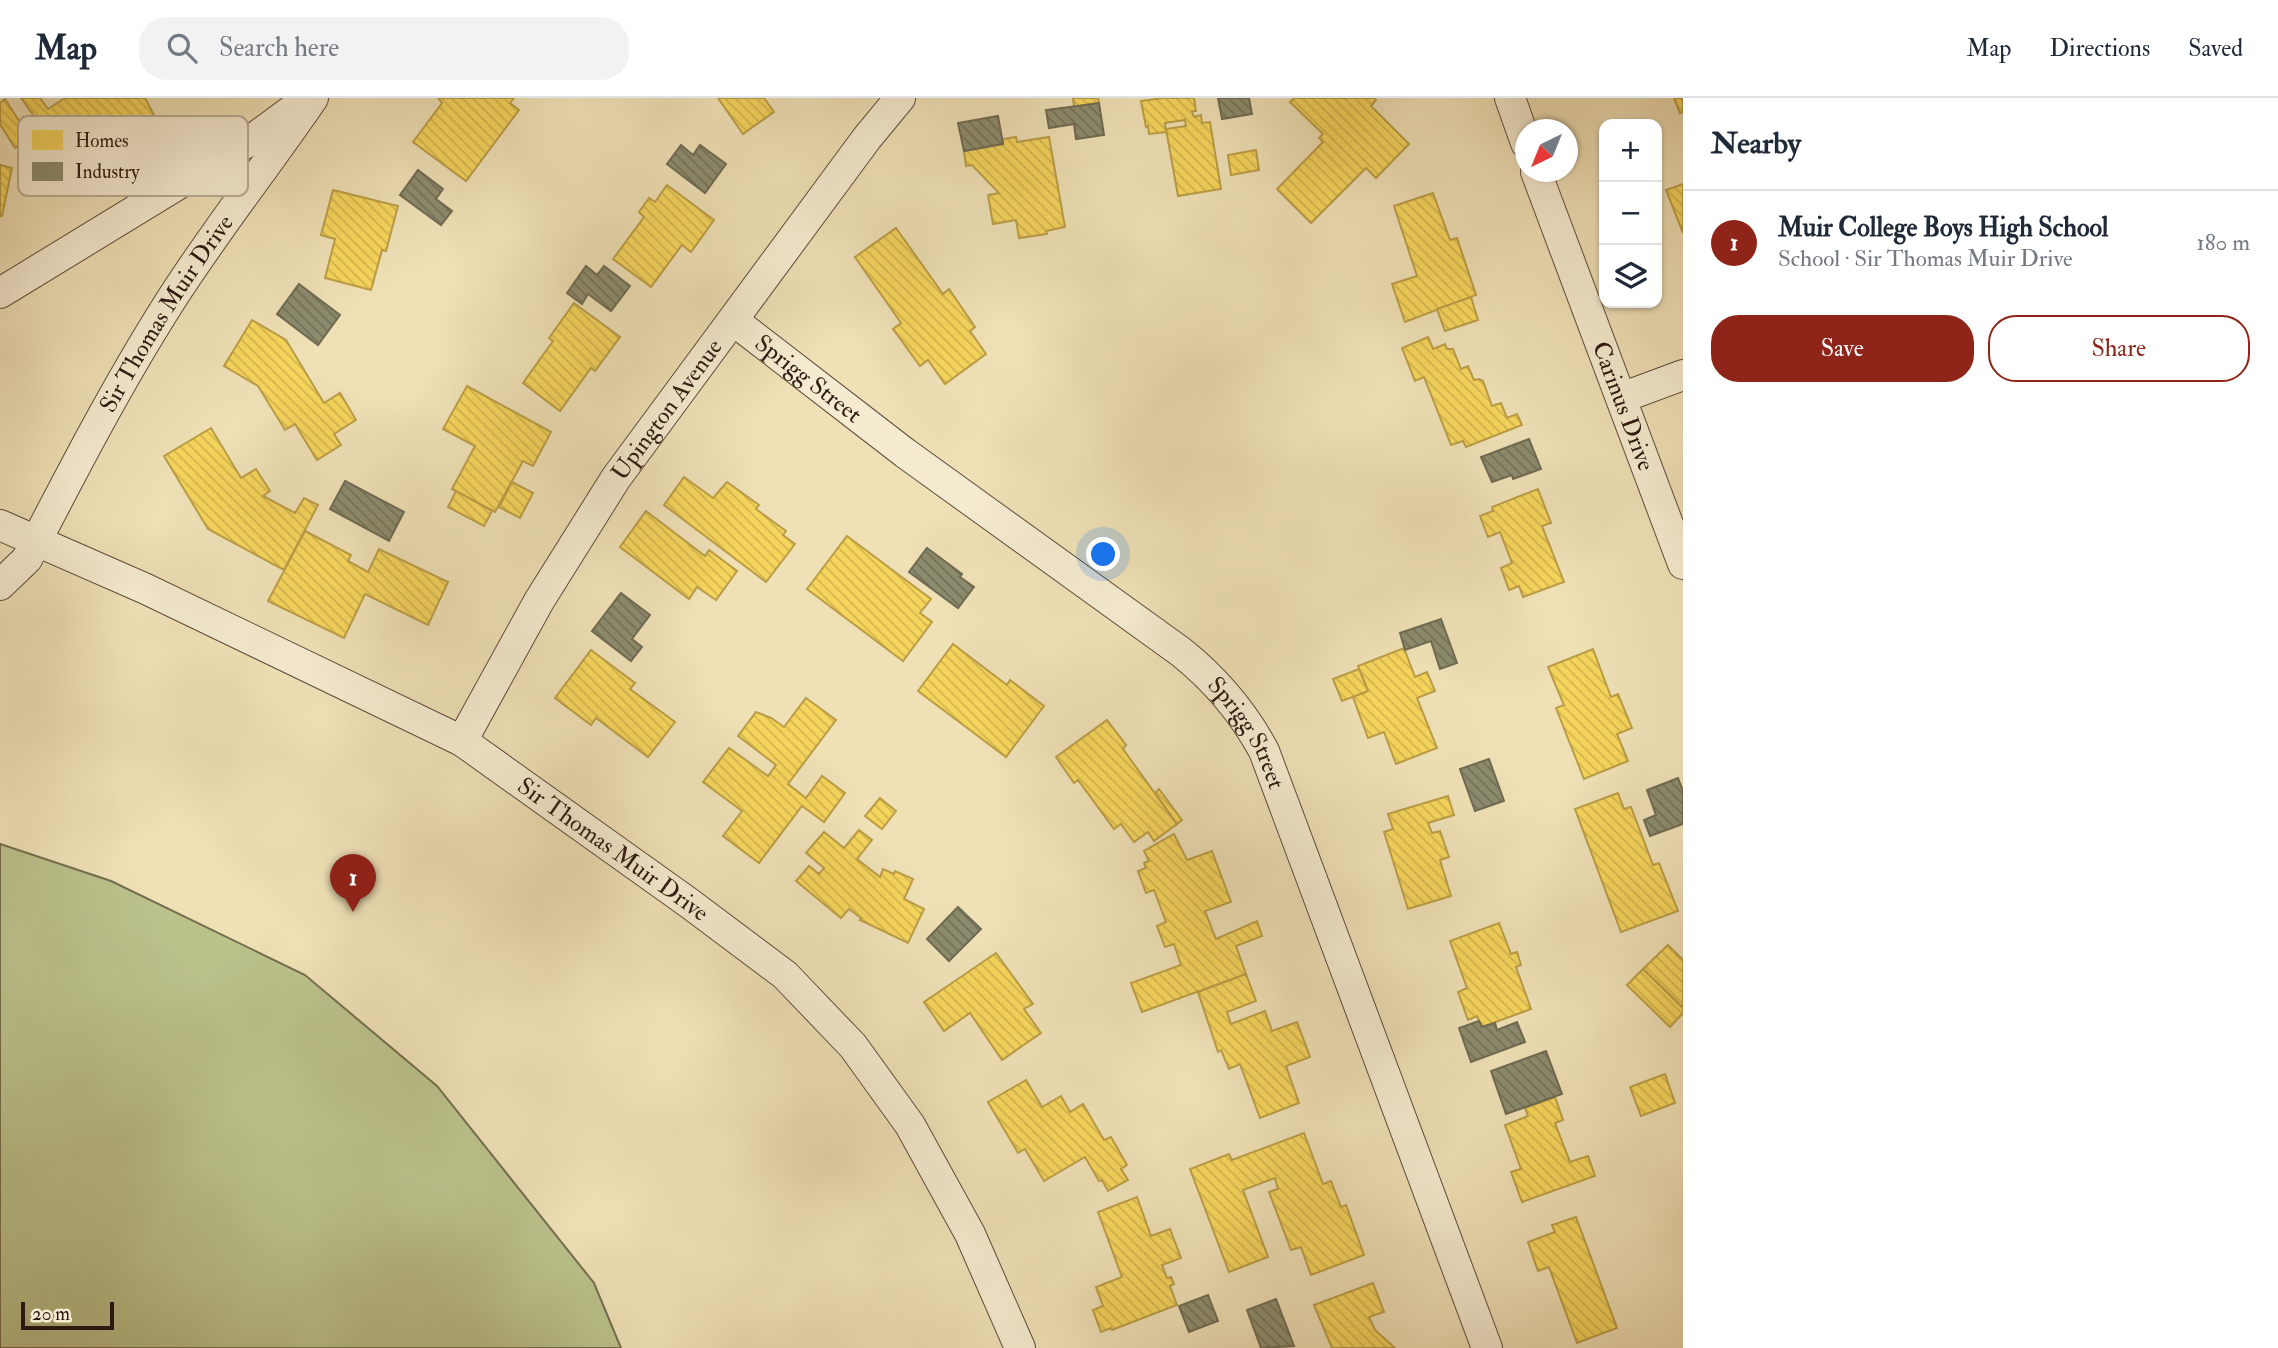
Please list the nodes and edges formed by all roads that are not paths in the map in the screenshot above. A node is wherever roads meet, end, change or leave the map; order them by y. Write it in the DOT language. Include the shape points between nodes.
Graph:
graph roads {
  1 [pos="307,98"];
  2 [pos="313,98"];
  3 [pos="900,98"];
  4 [pos="1510,98"];
  5 [pos="1517,119"];
  6 [pos="248,142"];
  7 [pos="1540,182"];
  8 [pos="248,188"];
  9 [pos="159,196"];
  10 [pos="243,196"];
  11 [pos="0,293"];
  12 [pos="734,321"];
  13 [pos="1683,375"];
  14 [pos="1621,398"];
  15 [pos="0,525"];
  16 [pos="36,540"];
  17 [pos="1683,564"];
  18 [pos="0,585"];
  19 [pos="462,741"];
  20 [pos="1020,1348"];
  21 [pos="1488,1348"];
  1 -- 6 [label="street"];
  2 -- 8 [label="street, Sir Thomas Muir Drive"];
  3 -- 12 [label="street, Upington Avenue"];
  4 -- 5 [label="street"];
  7 -- 14 [label="street, Carinus Drive"];
  9 -- 11 [label="street"];
  10 -- 16 [label="street, Sir Thomas Muir Drive" via="137,355"];
  12 -- 19 [label="street, Upington Avenue" via="577,537"];
  12 -- 21 [label="street, Sprigg Street" via="905,453 1181,652 1204,670 1249,723 1264,751"];
  13 -- 14 [label="street"];
  14 -- 17 [label="street, Carinus Drive"];
  15 -- 16 [label="street, Sir Thomas Muir Drive"];
  16 -- 18 [label="street, Sir Thomas Muir Drive" via="27,559"];
  16 -- 19 [label="street, Sir Thomas Muir Drive"];
  19 -- 20 [label="street, Sir Thomas Muir Drive" via="785,975 853,1046 910,1125 950,1196"];
}
